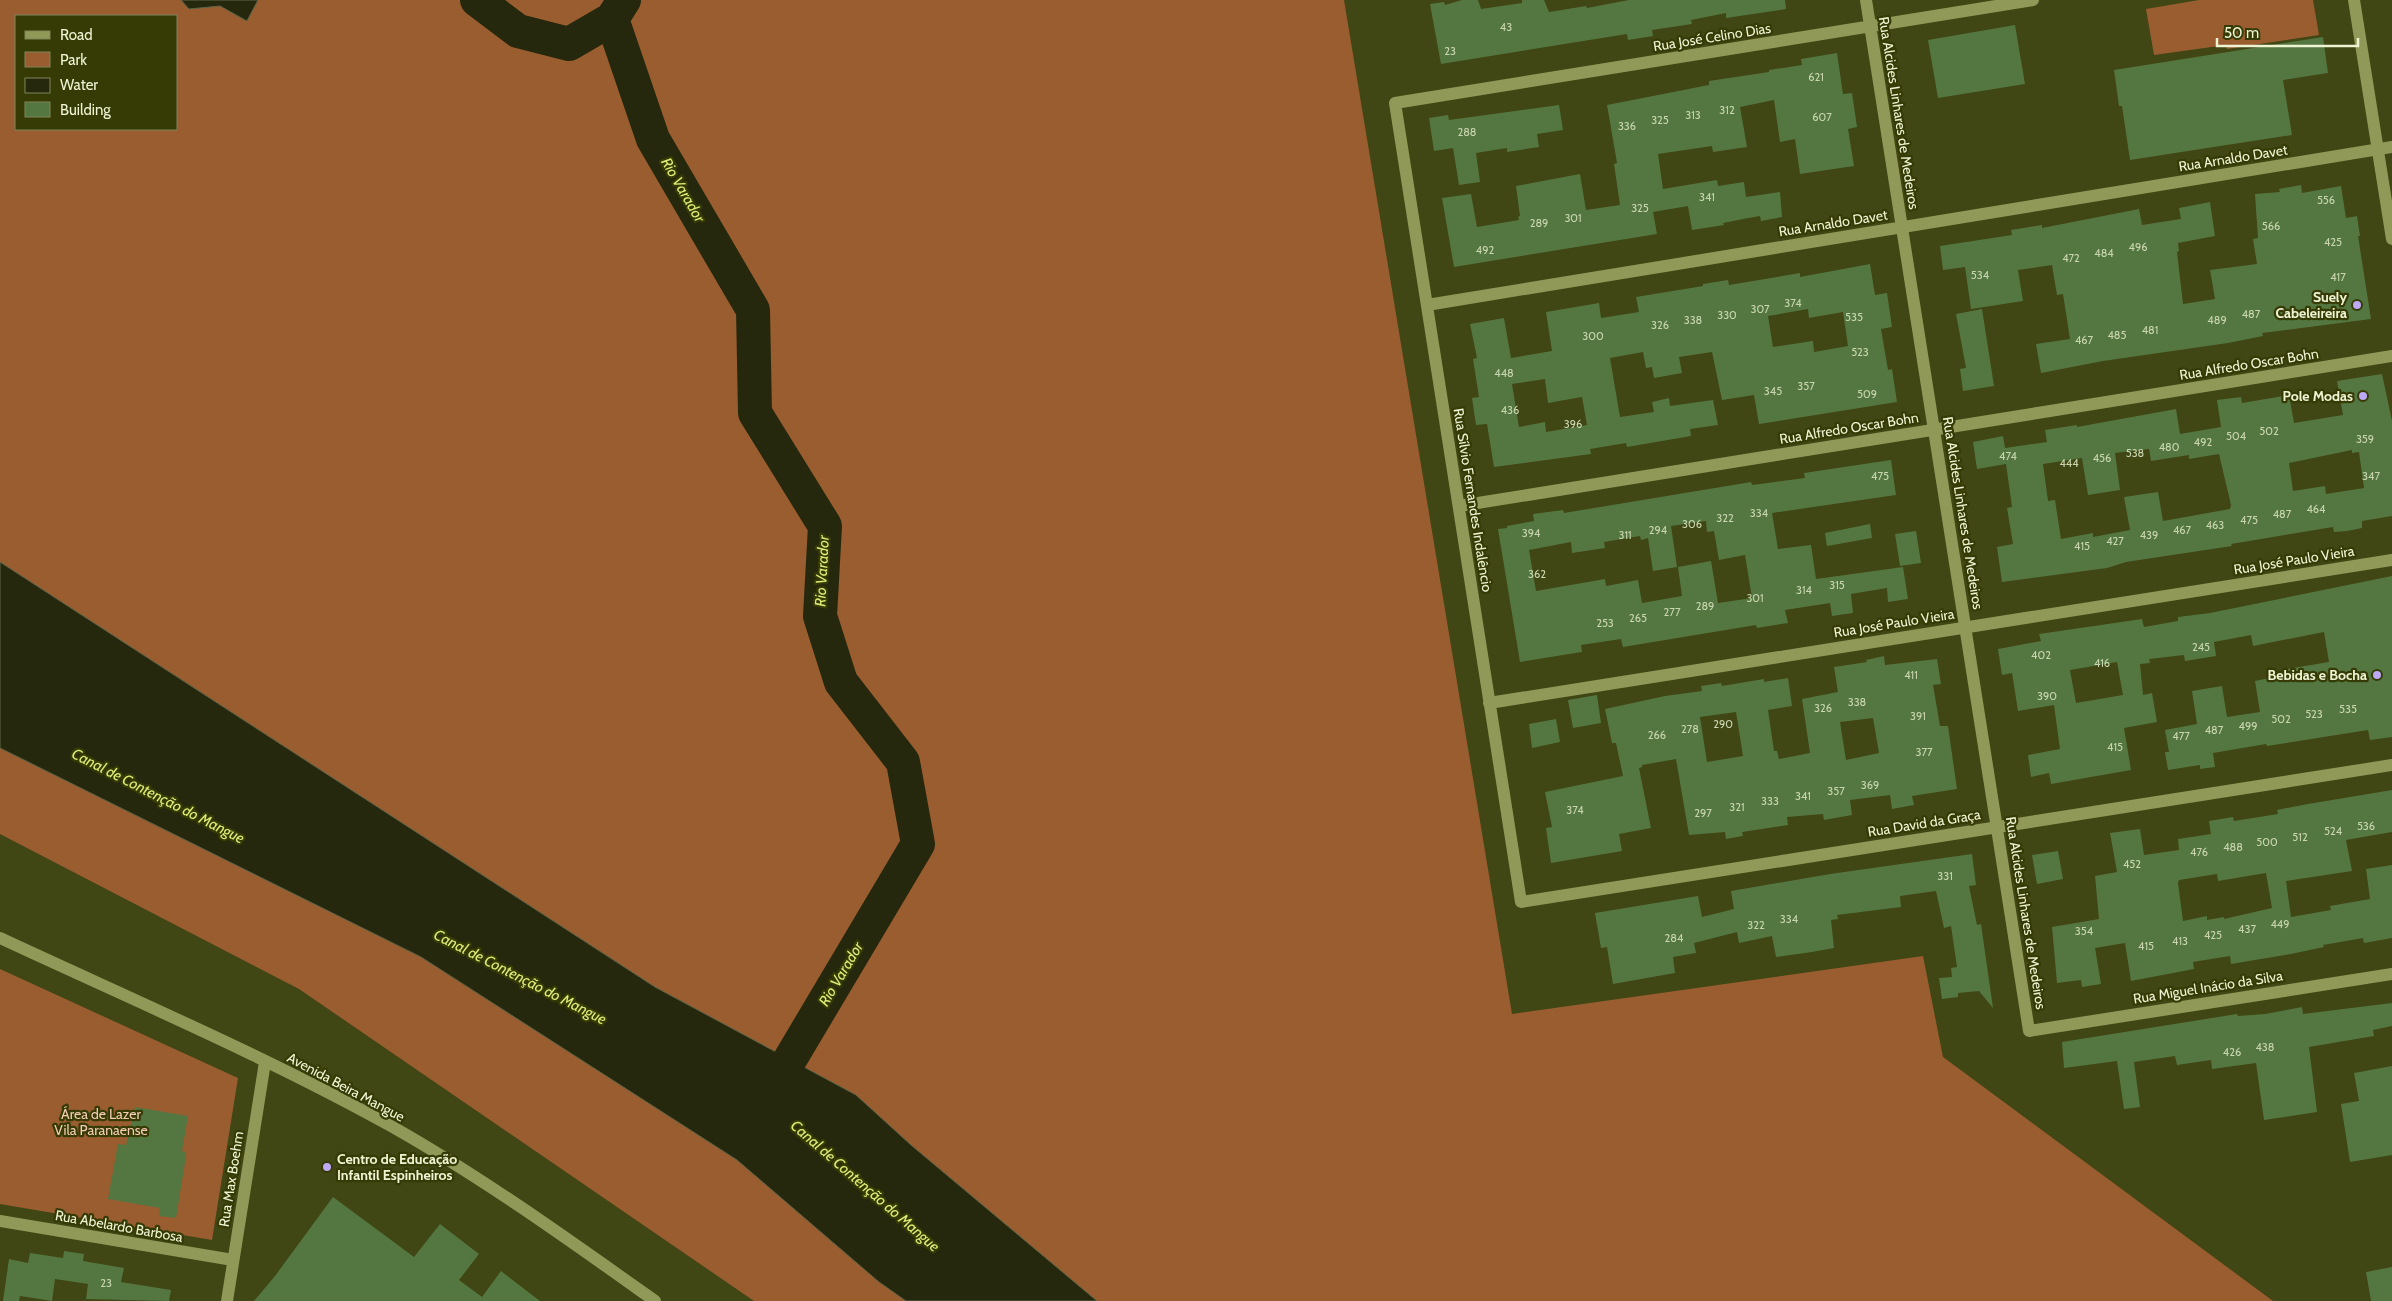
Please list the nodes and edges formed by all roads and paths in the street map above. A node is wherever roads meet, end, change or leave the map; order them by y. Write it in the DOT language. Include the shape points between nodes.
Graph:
graph roads {
  1 [pos="1866,0"];
  2 [pos="2033,0"];
  3 [pos="2354,0"];
  4 [pos="1870,26"];
  5 [pos="1395,103"];
  6 [pos="2392,147"];
  7 [pos="2378,149"];
  8 [pos="1902,227"];
  9 [pos="2392,239"];
  10 [pos="1427,305"];
  11 [pos="2392,356"];
  12 [pos="1934,430"];
  13 [pos="1459,506"];
  14 [pos="2392,560"];
  15 [pos="1965,627"];
  16 [pos="1490,702"];
  17 [pos="2392,765"];
  18 [pos="1997,827"];
  19 [pos="1521,902"];
  20 [pos="0,938"];
  21 [pos="2392,974"];
  22 [pos="2029,1031"];
  23 [pos="265,1062"];
  24 [pos="0,1221"];
  25 [pos="233,1260"];
  26 [pos="227,1301"];
  27 [pos="655,1301"];
  1 -- 4 [label="street, Rua Alcides Linhares de Medeiros"];
  2 -- 4 [label="street, Rua José Celino Dias"];
  3 -- 7 [label="street"];
  4 -- 5 [label="street, Rua José Celino Dias"];
  4 -- 8 [label="street, Rua Alcides Linhares de Medeiros"];
  5 -- 10 [label="street, Rua Sílvio Fernandes Indalêncio"];
  6 -- 7 [label="street, Rua Arnaldo Davet"];
  7 -- 8 [label="street, Rua Arnaldo Davet"];
  7 -- 9 [label="street"];
  8 -- 10 [label="street, Rua Arnaldo Davet"];
  8 -- 12 [label="street, Rua Alcides Linhares de Medeiros"];
  10 -- 13 [label="street, Rua Sílvio Fernandes Indalêncio"];
  11 -- 12 [label="street, Rua Alfredo Oscar Bohn"];
  12 -- 13 [label="street, Rua Alfredo Oscar Bohn"];
  12 -- 15 [label="street, Rua Alcides Linhares de Medeiros"];
  13 -- 16 [label="street, Rua Sílvio Fernandes Indalêncio"];
  14 -- 15 [label="street, Rua José Paulo Vieira"];
  15 -- 16 [label="street, Rua José Paulo Vieira"];
  15 -- 18 [label="street, Rua Alcides Linhares de Medeiros"];
  16 -- 19 [label="street, Rua Sílvio Fernandes Indalêncio"];
  17 -- 18 [label="street, Rua David da Graça"];
  18 -- 19 [label="street, Rua David da Graça"];
  18 -- 22 [label="street, Rua Alcides Linhares de Medeiros"];
  20 -- 23 [label="street, Avenida Beira Mangue"];
  21 -- 22 [label="street, Rua Miguel Inácio da Silva"];
  23 -- 25 [label="street, Rua Max Boehm"];
  23 -- 27 [label="street, Avenida Beira Mangue" via="334,1095 452,1162"];
  24 -- 25 [label="street, Rua Abelardo Barbosa"];
  25 -- 26 [label="street, Rua Max Boehm"];
}
